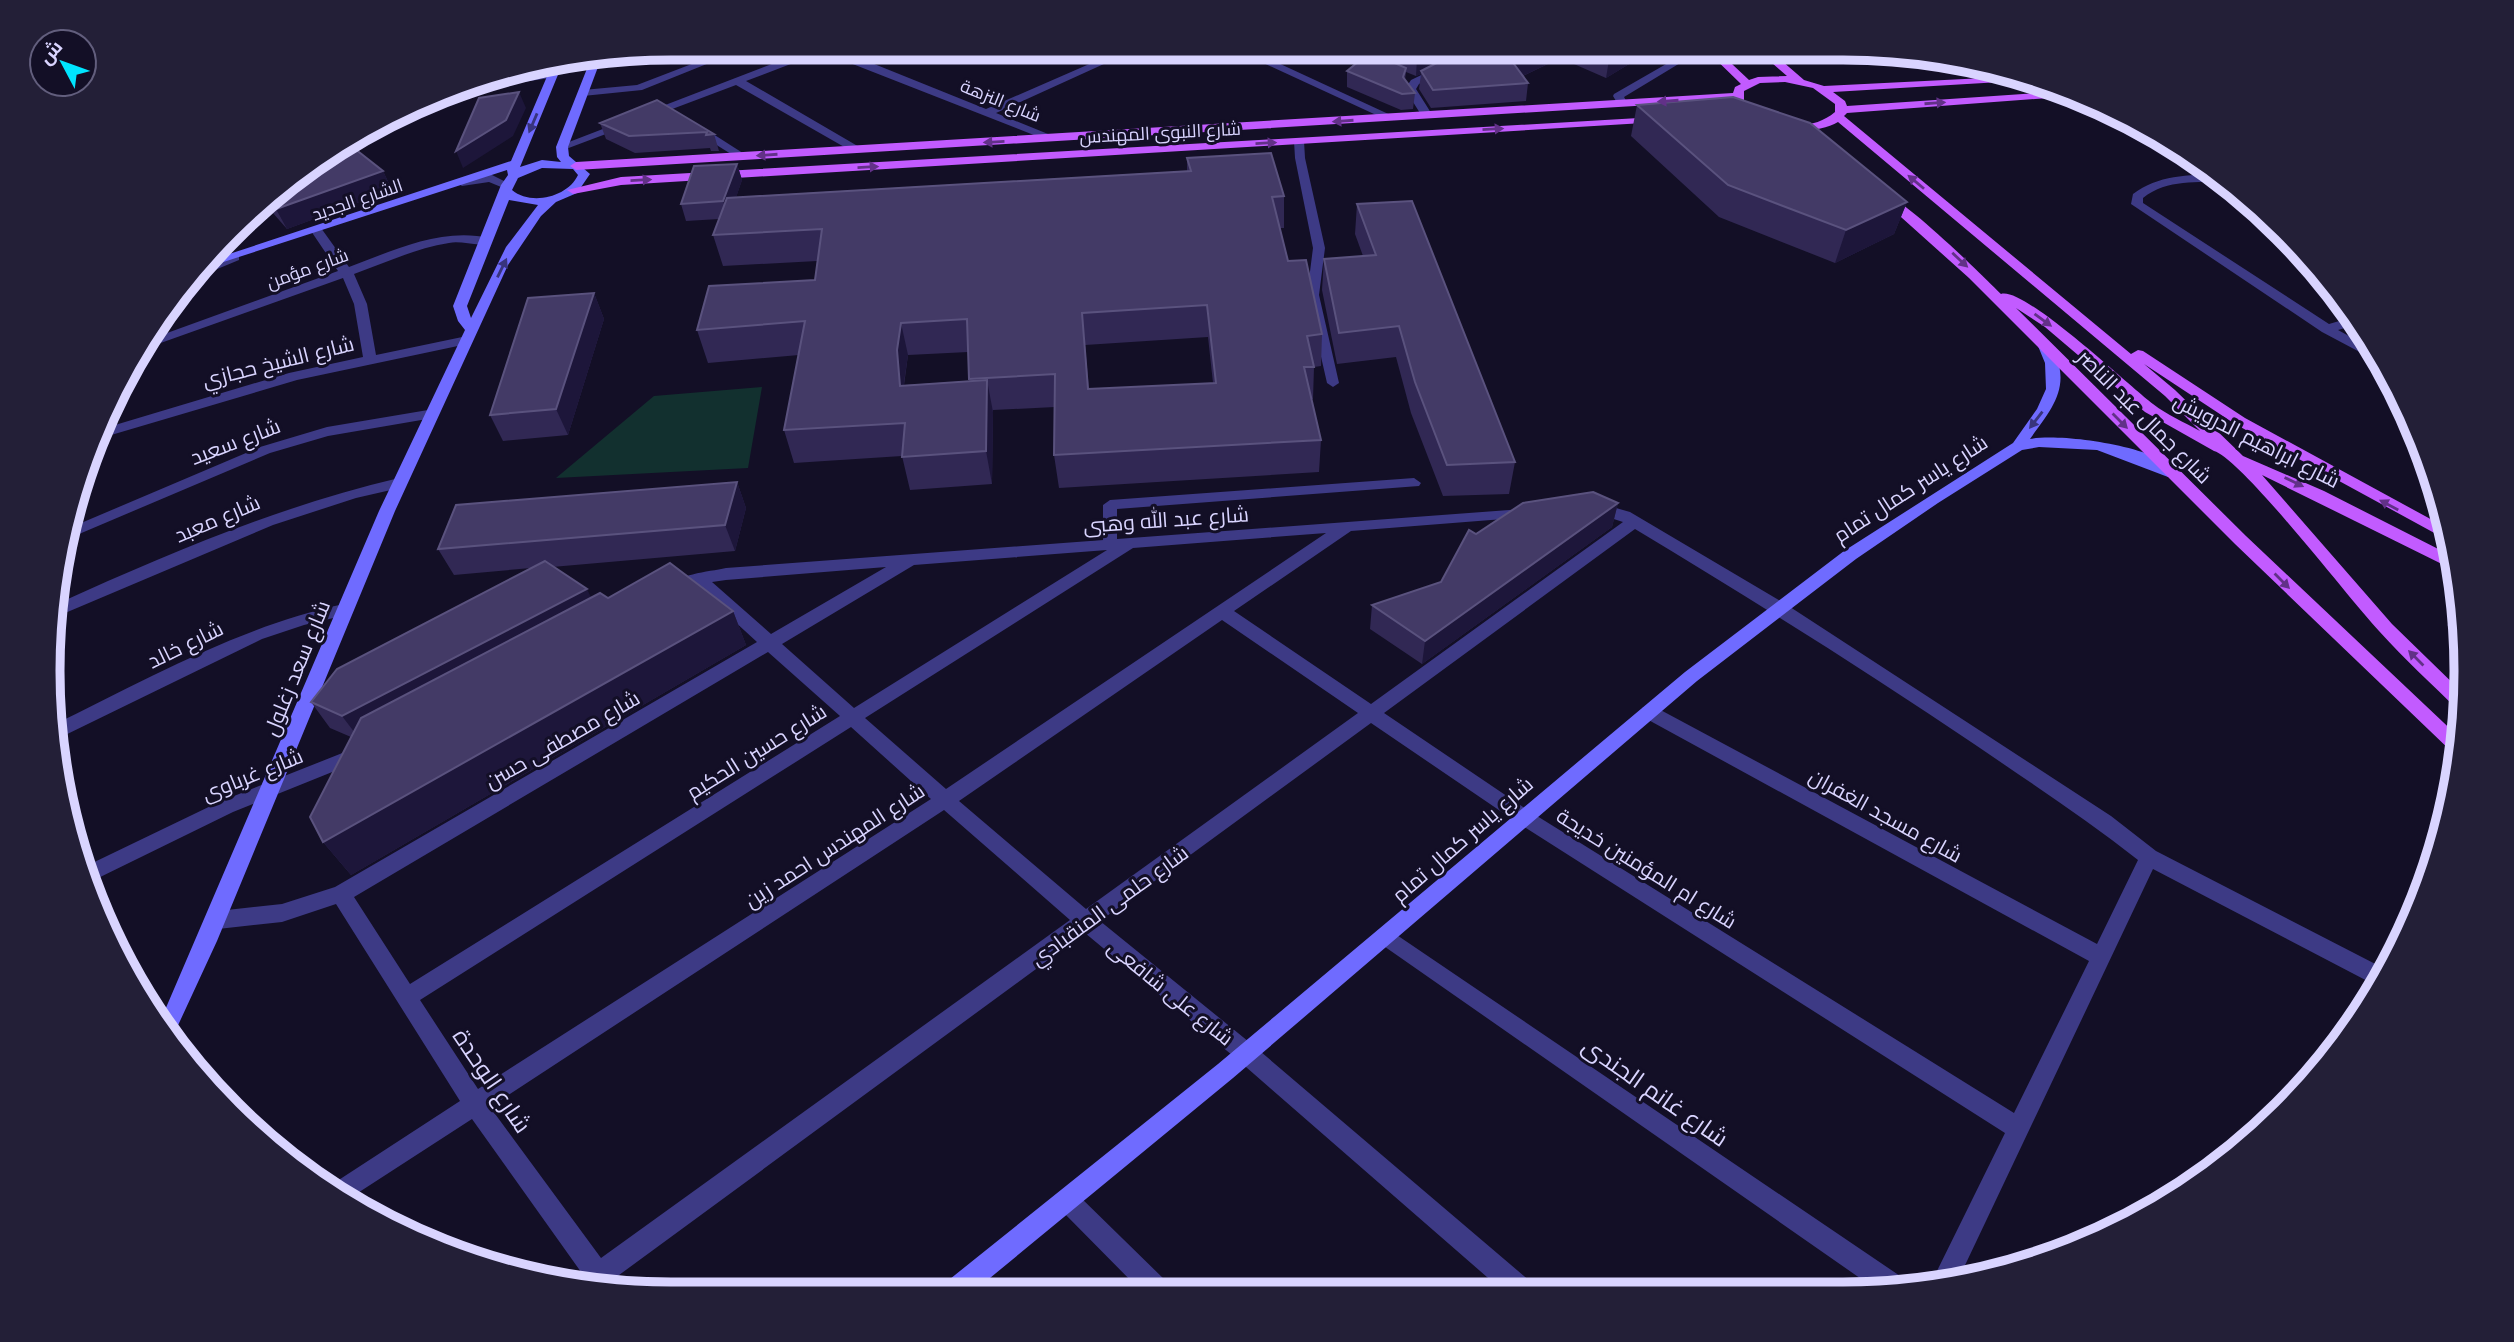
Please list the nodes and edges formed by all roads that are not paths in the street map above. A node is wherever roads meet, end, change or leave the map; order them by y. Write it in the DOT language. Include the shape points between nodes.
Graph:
graph roads {
  1 [pos="711,60"];
  2 [pos="794,60"];
  3 [pos="855,60"];
  4 [pos="1107,60"];
  5 [pos="1263,60"];
  6 [pos="1272,60"];
  7 [pos="1365,60"];
  8 [pos="1680,60"];
  9 [pos="1722,60"];
  10 [pos="1774,60"];
  11 [pos="1268,62"];
  12 [pos="1458,62"];
  13 [pos="594,65"];
  14 [pos="556,70"];
  15 [pos="1390,71"];
  16 [pos="1403,77"];
  17 [pos="2002,80"];
  18 [pos="1799,81"];
  19 [pos="738,82"];
  20 [pos="1415,82"];
  21 [pos="1747,84"];
  22 [pos="1824,89"];
  23 [pos="583,93"];
  24 [pos="1736,96"];
  25 [pos="2050,96"];
  26 [pos="1623,104"];
  27 [pos="666,110"];
  28 [pos="987,113"];
  29 [pos="1840,113"];
  30 [pos="1750,114"];
  31 [pos="1736,115"];
  32 [pos="1427,116"];
  33 [pos="1391,118"];
  34 [pos="1668,119"];
  35 [pos="1299,124"];
  36 [pos="1791,126"];
  37 [pos="1049,138"];
  38 [pos="1300,141"];
  39 [pos="1811,141"];
  40 [pos="562,148"];
  41 [pos="850,150"];
  42 [pos="797,153"];
  43 [pos="743,157"];
  44 [pos="516,163"];
  45 [pos="573,165"];
  46 [pos="842,168"];
  47 [pos="793,171"];
  48 [pos="2205,179"];
  49 [pos="462,181"];
  50 [pos="1870,184"];
  51 [pos="507,185"];
  52 [pos="573,190"];
  53 [pos="552,199"];
  54 [pos="1969,227"];
  55 [pos="317,231"];
  56 [pos="1932,234"];
  57 [pos="486,241"];
  58 [pos="237,256"];
  59 [pos="216,262"];
  60 [pos="213,266"];
  61 [pos="347,272"];
  62 [pos="1985,283"];
  63 [pos="2066,307"];
  64 [pos="2345,323"];
  65 [pos="2327,329"];
  66 [pos="469,335"];
  67 [pos="156,341"];
  68 [pos="2045,346"];
  69 [pos="2363,349"];
  70 [pos="370,360"];
  71 [pos="1333,383"];
  72 [pos="428,415"];
  73 [pos="108,432"];
  74 [pos="2018,446"];
  75 [pos="2235,457"];
  76 [pos="2172,473"];
  77 [pos="399,483"];
  78 [pos="1414,483"];
  79 [pos="1577,508"];
  80 [pos="1550,510"];
  81 [pos="1634,522"];
  82 [pos="1346,527"];
  83 [pos="2438,530"];
  84 [pos="76,531"];
  85 [pos="1129,543"];
  86 [pos="1110,544"];
  87 [pos="914,558"];
  88 [pos="2444,559"];
  89 [pos="698,579"];
  90 [pos="650,600"];
  91 [pos="1778,607"];
  92 [pos="63,608"];
  93 [pos="344,610"];
  94 [pos="1223,612"];
  95 [pos="772,642"];
  96 [pos="2454,695"];
  97 [pos="1649,712"];
  98 [pos="1372,714"];
  99 [pos="854,716"];
  100 [pos="63,729"];
  101 [pos="2450,740"];
  102 [pos="376,745"];
  103 [pos="272,789"];
  104 [pos="945,800"];
  105 [pos="1522,816"];
  106 [pos="2149,857"];
  107 [pos="93,872"];
  108 [pos="341,894"];
  109 [pos="218,920"];
  110 [pos="1086,922"];
  111 [pos="1385,936"];
  112 [pos="2101,957"];
  113 [pos="2374,974"];
  114 [pos="407,997"];
  115 [pos="171,1022"];
  116 [pos="1246,1053"];
  117 [pos="475,1105"];
  118 [pos="2018,1128"];
  119 [pos="345,1188"];
  120 [pos="1068,1201"];
  121 [pos="1949,1273"];
  122 [pos="593,1277"];
  123 [pos="603,1278"];
  124 [pos="1885,1281"];
  125 [pos="967,1282"];
  126 [pos="1149,1282"];
  127 [pos="1512,1282"];
  1 -- 23 [label="lane" via="639,88"];
  2 -- 19 [label="street"];
  3 -- 28 [label="street, شارع النزهة"];
  4 -- 28 [label="street"];
  5 -- 11 [label="street"];
  6 -- 11 [label="street"];
  7 -- 15 [label="street"];
  8 -- 26 [label="lane" via="1618,96"];
  9 -- 21 [label="main road"];
  10 -- 18 [label="main road"];
  11 -- 33 [label="street"];
  12 -- 20 [label="street"];
  13 -- 23 [label="main road"];
  14 -- 44 [label="main road, one-way"];
  16 -- 20 [label="street"];
  17 -- 22 [label="main road"];
  18 -- 21 [label="main road" via="1771,79"];
  18 -- 22 [label="main road"];
  19 -- 27 [label="street"];
  19 -- 41 [label="street"];
  20 -- 32 [label="street" via="1410,92"];
  21 -- 24 [label="main road"];
  22 -- 29 [label="main road, شارع جمال عبد الناصر" via="1841,103"];
  23 -- 40 [label="main road"];
  24 -- 26 [label="main road, شارع النبوى المهندس, one-way"];
  24 -- 30 [label="main road"];
  29 -- 25 [label="main road, one-way"];
  26 -- 32 [label="main road, شارع النبوى المهندس"];
  27 -- 40 [label="street"];
  27 -- 43 [label="street"];
  28 -- 37 [label="street, شارع النزهة"];
  29 -- 36 [label="main road" via="1820,125"];
  54 -- 29 [label="main road, شارع جمال عبد الناصر, one-way"];
  30 -- 31 [label="main road"];
  30 -- 36 [label="main road"];
  32 -- 33 [label="main road, شارع النبوى المهندس"];
  33 -- 35 [label="main road, شارع النبوى المهندس, one-way"];
  38 -- 34 [label="main road, شارع النبوى المهندس, one-way"];
  35 -- 37 [label="main road, شارع النبوى المهندس"];
  35 -- 38 [label="main road"];
  36 -- 39 [label="main road"];
  37 -- 41 [label="main road, شارع النبوى المهندس, one-way"];
  46 -- 38 [label="main road, شارع النبوى المهندس, one-way"];
  38 -- 71 [label="lane" via="1319,248 1313,295"];
  40 -- 45 [label="main road" via="563,157"];
  41 -- 42 [label="main road, شارع النبوى المهندس"];
  41 -- 46 [label="main road"];
  42 -- 43 [label="main road, شارع النبوى المهندس, one-way"];
  42 -- 47 [label="main road"];
  43 -- 45 [label="main road, شارع النبوى المهندس"];
  44 -- 49 [label="main road, الشارع الجديد"];
  44 -- 51 [label="main road"];
  45 -- 51 [label="main road" via="542,164 523,170"];
  45 -- 52 [label="main road" via="584,174"];
  46 -- 47 [label="main road, شارع النبوى المهندس"];
  52 -- 47 [label="main road, شارع النبوى المهندس, one-way" via="621,181"];
  48 -- 65 [label="street" via="2164,182 2144,190 2137,204"];
  49 -- 51 [label="street" via="490,178"];
  49 -- 55 [label="main road, الشارع الجديد"];
  50 -- 56 [label="main road, شارع جمال عبد الناصر"];
  51 -- 53 [label="main road" via="509,196 527,201"];
  51 -- 57 [label="main road"];
  52 -- 53 [label="main road"];
  66 -- 53 [label="main road, شارع سعد زغلول, one-way" via="520,230"];
  54 -- 56 [label="main road" via="1944,225"];
  54 -- 63 [label="main road, شارع جمال عبد الناصر"];
  55 -- 58 [label="main road, الشارع الجديد"];
  55 -- 61 [label="street"];
  56 -- 62 [label="main road, شارع جمال عبد الناصر, one-way"];
  57 -- 61 [label="street, شارع مؤمن" via="465,237 432,242"];
  57 -- 66 [label="main road" via="460,306"];
  58 -- 59 [label="main road, الشارع الجديد"];
  58 -- 60 [label="street"];
  61 -- 67 [label="street, شارع مؤمن"];
  61 -- 70 [label="street" via="365,313"];
  62 -- 68 [label="main road, شارع جمال عبد الناصر"];
  62 -- 75 [label="main road, شارع ابراهيم الدرويش, one-way" via="2050,324 2150,409"];
  63 -- 75 [label="main road, شارع جمال عبد الناصر" via="2170,393"];
  83 -- 63 [label="main road, شارع ابراهيم الدرويش, one-way" via="2240,421"];
  64 -- 65 [label="street"];
  65 -- 69 [label="street"];
  66 -- 70 [label="street, شارع الشيخ حجازي"];
  66 -- 72 [label="main road, شارع سعد زغلول"];
  68 -- 74 [label="main road, شارع ياسر كمال تمام, one-way" via="2055,389"];
  68 -- 76 [label="main road, شارع جمال عبد الناصر, one-way"];
  70 -- 73 [label="street, شارع الشيخ حجازي" via="228,394"];
  72 -- 77 [label="main road, شارع سعد زغلول"];
  72 -- 84 [label="street, شارع سعيد" via="327,432 265,450"];
  74 -- 76 [label="main road, شارع ياسر كمال تمام" via="2056,440 2103,445"];
  74 -- 91 [label="main road, شارع ياسر كمال تمام" via="1900,519"];
  75 -- 88 [label="main road, شارع ابراهيم الدرويش, one-way"];
  96 -- 75 [label="main road, شارع جمال عبد الناصر, one-way" via="2386,628"];
  76 -- 101 [label="main road, شارع جمال عبد الناصر, one-way"];
  77 -- 92 [label="street, شارع معبد" via="259,522"];
  77 -- 93 [label="main road, شارع سعد زغلول"];
  78 -- 86 [label="lane" via="1110,505"];
  79 -- 81 [label="street" via="1608,509"];
  80 -- 82 [label="street, شارع عبد الله وهبى"];
  81 -- 91 [label="street"];
  81 -- 98 [label="street, شارع حلمى المنقبادي"];
  82 -- 85 [label="street, شارع عبد الله وهبى"];
  82 -- 94 [label="street, شارع المهندس احمد زين"];
  85 -- 86 [label="street, شارع عبد الله وهبى"];
  85 -- 99 [label="street, شارع حسين الحكيم"];
  86 -- 87 [label="street, شارع عبد الله وهبى"];
  87 -- 89 [label="street, شارع عبد الله وهبى"];
  87 -- 95 [label="street, شارع مصطفى حسن"];
  89 -- 90 [label="street"];
  89 -- 95 [label="street, شارع على شافعى"];
  91 -- 97 [label="main road, شارع ياسر كمال تمام"];
  91 -- 106 [label="street" via="2104,822"];
  93 -- 100 [label="street, شارع خالد" via="256,635"];
  93 -- 103 [label="main road, شارع سعد زغلول"];
  94 -- 98 [label="street, شارع ام المؤمنين خديجة"];
  94 -- 104 [label="street, شارع المهندس احمد زين"];
  95 -- 99 [label="street, شارع على شافعى"];
  95 -- 108 [label="street, شارع مصطفى حسن"];
  97 -- 105 [label="main road, شارع ياسر كمال تمام"];
  97 -- 112 [label="street, شارع مسجد الغفران"];
  98 -- 105 [label="street, شارع ام المؤمنين خديجة"];
  98 -- 110 [label="street, شارع حلمى المنقبادي"];
  99 -- 104 [label="street, شارع على شافعى"];
  99 -- 114 [label="street, شارع حسين الحكيم"];
  102 -- 103 [label="street, شارع غرباوى"];
  103 -- 107 [label="street, شارع غرباوى"];
  103 -- 109 [label="main road, شارع سعد زغلول"];
  104 -- 110 [label="street, شارع على شافعى"];
  104 -- 117 [label="street, شارع المهندس احمد زين"];
  105 -- 111 [label="main road, شارع ياسر كمال تمام"];
  105 -- 118 [label="street, شارع ام المؤمنين خديجة"];
  106 -- 112 [label="street"];
  106 -- 113 [label="street"];
  108 -- 109 [label="street, شارع مصطفى حسن" via="282,913"];
  108 -- 114 [label="street, شارع الوحدة"];
  109 -- 115 [label="main road, شارع سعد زغلول"];
  110 -- 116 [label="street, شارع على شافعى"];
  110 -- 123 [label="street, شارع حلمى المنقبادي"];
  111 -- 116 [label="main road, شارع ياسر كمال تمام"];
  111 -- 124 [label="street, شارع غانم الجندى"];
  112 -- 118 [label="street"];
  114 -- 117 [label="street, شارع الوحدة"];
  116 -- 120 [label="main road, شارع ياسر كمال تمام"];
  116 -- 127 [label="street, شارع على شافعى"];
  117 -- 119 [label="street, شارع المهندس احمد زين"];
  117 -- 122 [label="street, شارع الوحدة"];
  118 -- 121 [label="street"];
  120 -- 125 [label="main road, شارع ياسر كمال تمام"];
  120 -- 126 [label="street"];
}
